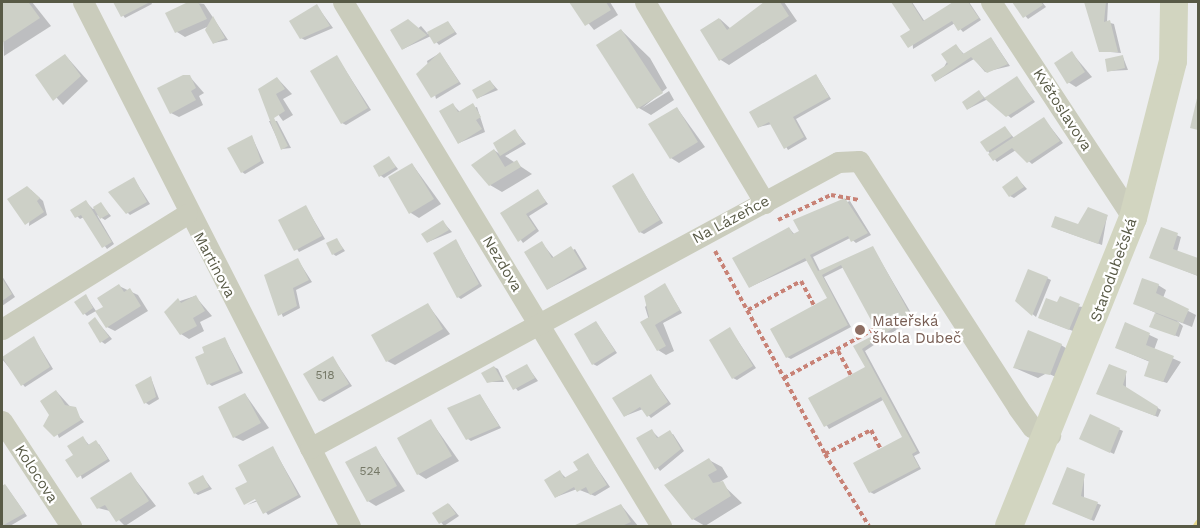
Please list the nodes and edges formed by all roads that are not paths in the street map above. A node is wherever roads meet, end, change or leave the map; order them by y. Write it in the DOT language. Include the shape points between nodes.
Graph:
graph roads {
  1 [pos="83,2"];
  2 [pos="343,2"];
  3 [pos="645,2"];
  4 [pos="991,2"];
  5 [pos="1174,2"];
  6 [pos="765,203"];
  7 [pos="187,214"];
  8 [pos="1133,218"];
  9 [pos="537,323"];
  10 [pos="2,328"];
  11 [pos="2,421"];
  12 [pos="1050,435"];
  13 [pos="310,448"];
  14 [pos="71,526"];
  15 [pos="350,526"];
  16 [pos="661,526"];
  17 [pos="1009,526"];
  1 -- 7 [label="street, Martinova"];
  2 -- 9 [label="street, Nezdova"];
  3 -- 6 [label="street"];
  4 -- 8 [label="street, Květoslavova"];
  5 -- 8 [label="street, Starodubečská" via="1173,61"];
  6 -- 9 [label="street, Na Lázeňce"];
  6 -- 12 [label="street, Na Lázeňce" via="838,162 859,161 1018,408 1032,427"];
  7 -- 10 [label="street"];
  7 -- 13 [label="street, Martinova"];
  8 -- 12 [label="street, Starodubečská"];
  9 -- 13 [label="street, Na Lázeňce"];
  9 -- 16 [label="street, Nezdova"];
  11 -- 14 [label="street, Kolocova"];
  12 -- 17 [label="street, Starodubečská"];
  13 -- 15 [label="street, Martinova"];
}
